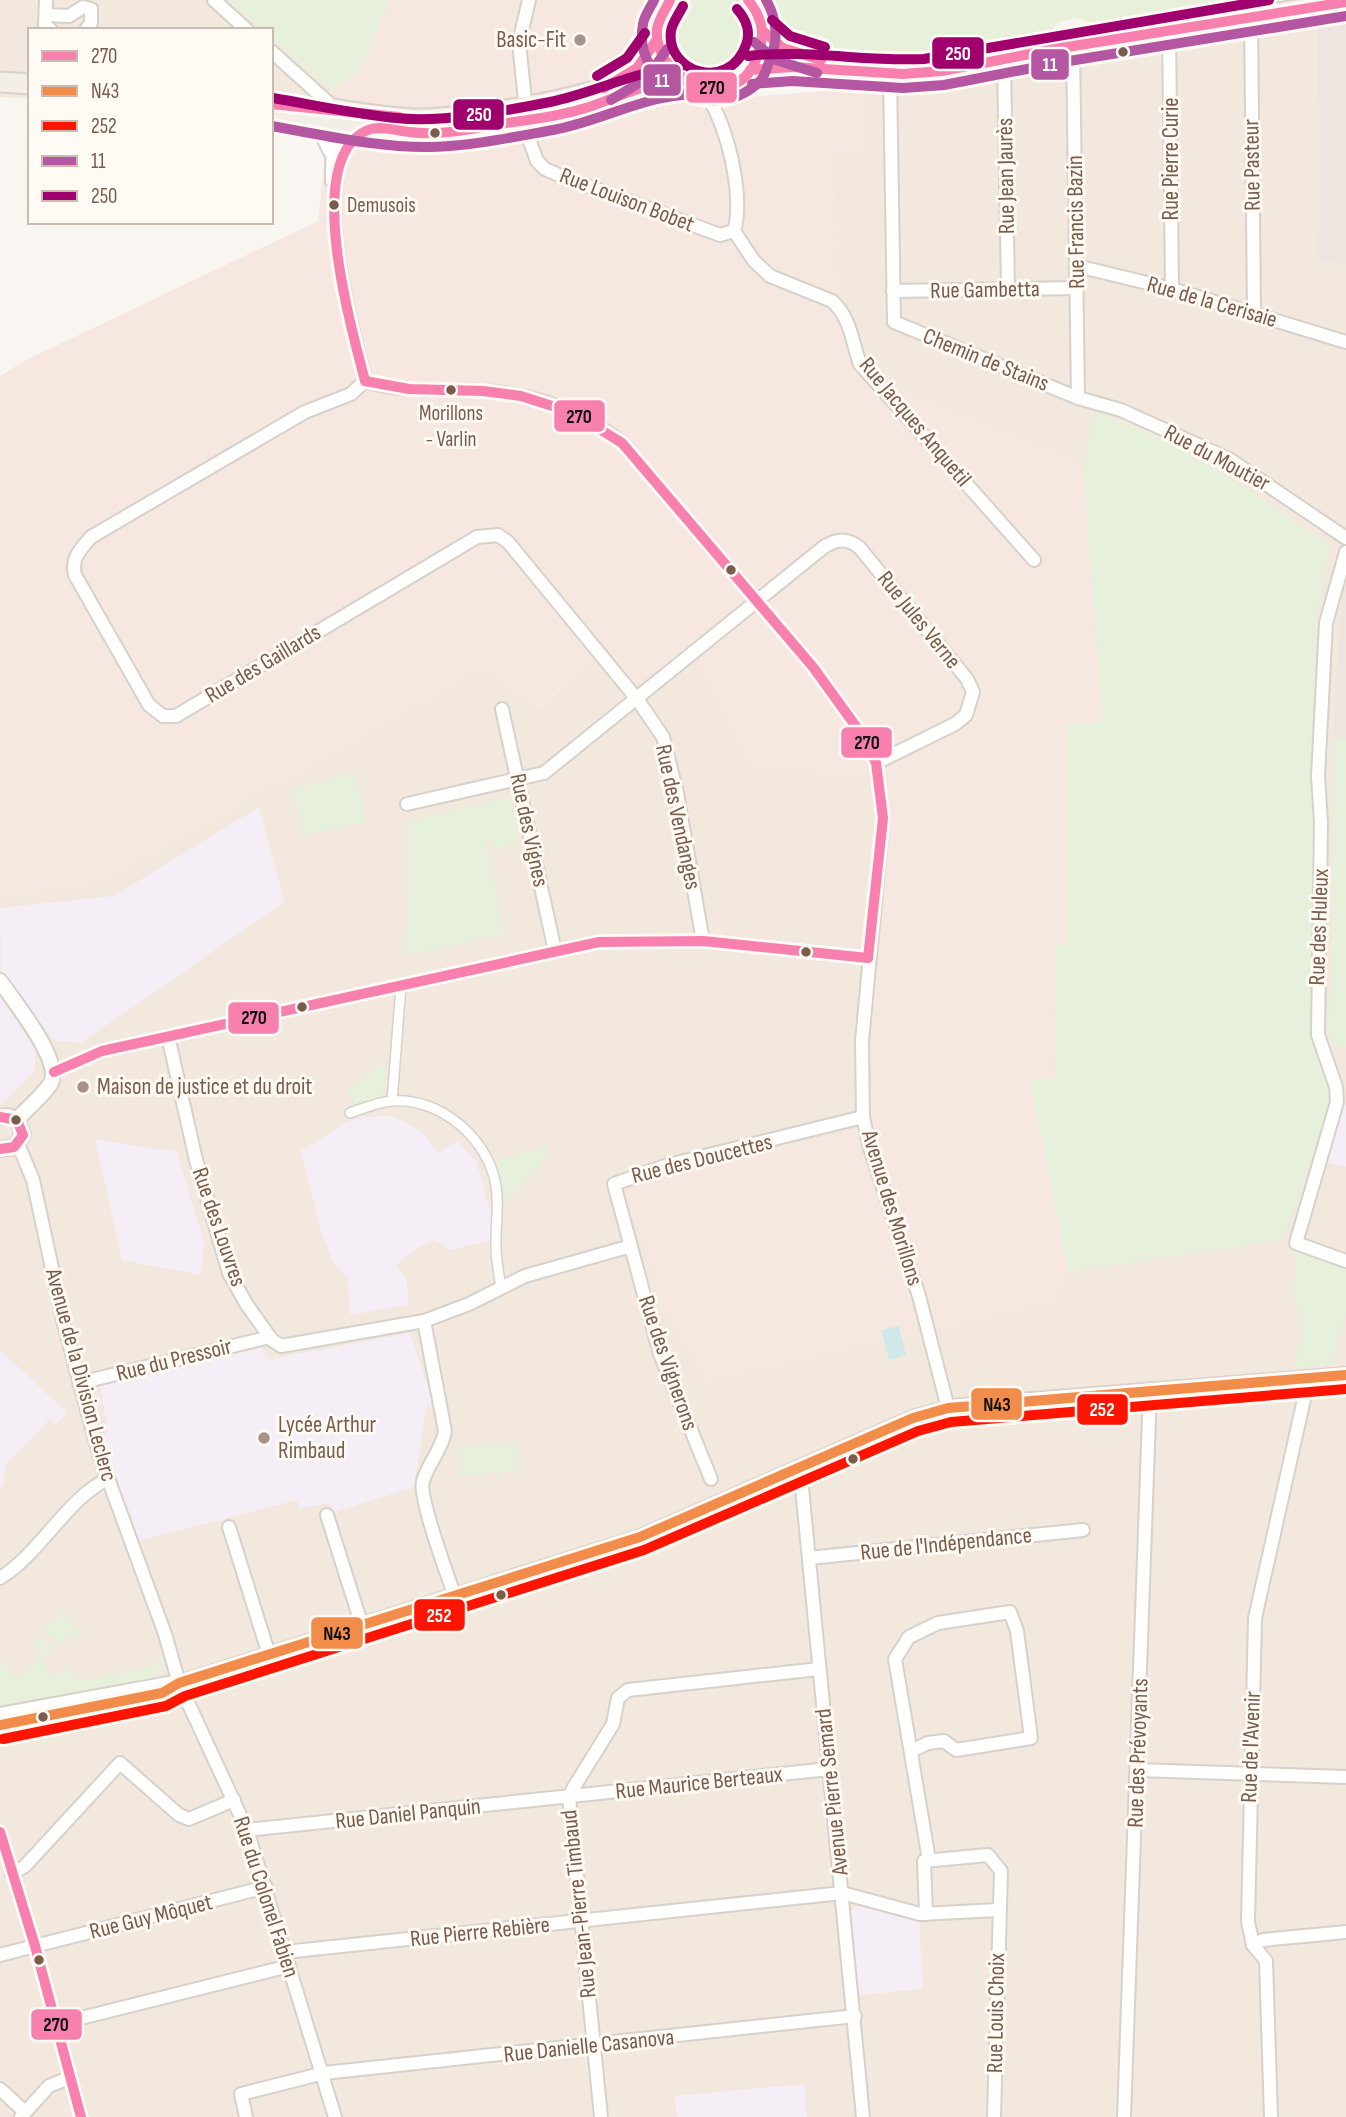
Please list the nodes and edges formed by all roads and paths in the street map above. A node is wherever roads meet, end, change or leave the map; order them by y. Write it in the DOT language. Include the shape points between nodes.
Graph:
graph roads {
  1 [pos="46,0"];
  2 [pos="214,0"];
  3 [pos="529,0"];
  4 [pos="669,0"];
  5 [pos="748,0"];
  6 [pos="1346,2"];
  7 [pos="46,16"];
  8 [pos="1251,17"];
  9 [pos="49,28"];
  10 [pos="87,28"];
  11 [pos="245,28"];
  12 [pos="1169,30"];
  13 [pos="763,31"];
  14 [pos="656,41"];
  15 [pos="1068,47"];
  16 [pos="1040,52"];
  17 [pos="273,53"];
  18 [pos="1004,62"];
  19 [pos="750,70"];
  20 [pos="890,76"];
  21 [pos="681,81"];
  22 [pos="0,82"];
  23 [pos="733,83"];
  24 [pos="28,84"];
  25 [pos="701,88"];
  26 [pos="273,104"];
  27 [pos="273,112"];
  28 [pos="527,112"];
  29 [pos="719,115"];
  30 [pos="302,118"];
  31 [pos="336,119"];
  32 [pos="374,128"];
  33 [pos="331,156"];
  34 [pos="338,172"];
  35 [pos="333,206"];
  36 [pos="734,232"];
  37 [pos="1077,266"];
  38 [pos="1077,288"];
  39 [pos="1008,289"];
  40 [pos="1172,289"];
  41 [pos="893,291"];
  42 [pos="1254,312"];
  43 [pos="1346,342"];
  44 [pos="365,381"];
  45 [pos="1078,398"];
  46 [pos="1346,538"];
  47 [pos="1346,552"];
  48 [pos="1034,560"];
  49 [pos="757,600"];
  50 [pos="637,699"];
  51 [pos="502,709"];
  52 [pos="876,763"];
  53 [pos="518,780"];
  54 [pos="407,804"];
  55 [pos="703,941"];
  56 [pos="555,951"];
  57 [pos="868,958"];
  58 [pos="0,981"];
  59 [pos="401,986"];
  60 [pos="168,1036"];
  61 [pos="54,1072"];
  62 [pos="392,1101"];
  63 [pos="350,1113"];
  64 [pos="0,1116"];
  65 [pos="863,1117"];
  66 [pos="17,1120"];
  67 [pos="18,1144"];
  68 [pos="0,1149"];
  69 [pos="631,1246"];
  70 [pos="1346,1261"];
  71 [pos="501,1288"];
  72 [pos="424,1321"];
  73 [pos="270,1337"];
  74 [pos="1346,1375"];
  75 [pos="1309,1377"];
  76 [pos="79,1383"];
  77 [pos="1150,1389"];
  78 [pos="948,1408"];
  79 [pos="800,1467"];
  80 [pos="108,1479"];
  81 [pos="711,1479"];
  82 [pos="327,1515"];
  83 [pos="229,1527"];
  84 [pos="1083,1530"];
  85 [pos="809,1558"];
  86 [pos="0,1578"];
  87 [pos="455,1597"];
  88 [pos="362,1626"];
  89 [pos="270,1655"];
  90 [pos="819,1669"];
  91 [pos="179,1684"];
  92 [pos="0,1715"];
  93 [pos="0,1725"];
  94 [pos="911,1751"];
  95 [pos="829,1769"];
  96 [pos="1137,1770"];
  97 [pos="1250,1775"];
  98 [pos="1346,1777"];
  99 [pos="569,1797"];
  100 [pos="234,1800"];
  101 [pos="247,1830"];
  102 [pos="0,1832"];
  103 [pos="929,1860"];
  104 [pos="12,1874"];
  105 [pos="266,1887"];
  106 [pos="842,1893"];
  107 [pos="999,1910"];
  108 [pos="926,1914"];
  109 [pos="581,1921"];
  110 [pos="1346,1932"];
  111 [pos="1253,1945"];
  112 [pos="35,1946"];
  113 [pos="285,1952"];
  114 [pos="0,1955"];
  115 [pos="289,1966"];
  116 [pos="855,2017"];
  117 [pos="57,2024"];
  118 [pos="593,2046"];
  119 [pos="324,2073"];
  120 [pos="71,2077"];
  121 [pos="0,2089"];
  122 [pos="23,2115"];
  123 [pos="81,2117"];
  124 [pos="246,2117"];
  125 [pos="335,2117"];
  126 [pos="601,2117"];
  127 [pos="863,2117"];
  128 [pos="994,2117"];
  129 [pos="1124,2117"];
  130 [pos="1270,2117"];
  1 -- 7 [label="street"];
  2 -- 11 [label="street"];
  3 -- 28 [label="street, Rue Louison Bobet" via="519,43"];
  4 -- 14 [label="main road" via="659,19"];
  5 -- 13 [label="main road"];
  6 -- 8 [label="main road"];
  7 -- 9 [label="street"];
  7 -- 10 [label="street" via="69,16 76,9 91,9"];
  8 -- 12 [label="main road"];
  8 -- 42 [label="street, Rue Pasteur"];
  12 -- 15 [label="main road"];
  12 -- 40 [label="street, Rue Pierre Curie"];
  13 -- 16 [label="main road" via="783,48 842,64"];
  13 -- 19 [label="main road"];
  14 -- 21 [label="main road" via="665,64"];
  14 -- 28 [label="main road" via="638,68 620,81"];
  15 -- 16 [label="main road"];
  15 -- 37 [label="street, Rue Francis Bazin"];
  16 -- 18 [label="main road"];
  17 -- 31 [label="street"];
  18 -- 20 [label="main road"];
  18 -- 39 [label="street, Rue Jean Jaurès"];
  19 -- 20 [label="main road" via="777,66"];
  19 -- 23 [label="main road"];
  20 -- 41 [label="street"];
  21 -- 25 [label="main road"];
  21 -- 28 [label="main road" via="650,84 573,112"];
  22 -- 24 [label="main road"];
  23 -- 25 [label="main road"];
  23 -- 29 [label="street"];
  25 -- 29 [label="street"];
  26 -- 31 [label="main road"];
  27 -- 30 [label="main road"];
  28 -- 31 [label="main road"];
  28 -- 32 [label="main road" via="432,133"];
  28 -- 36 [label="street, Rue Louison Bobet" via="533,151 545,169 720,235"];
  29 -- 36 [label="street" via="738,209"];
  30 -- 31 [label="main road"];
  30 -- 33 [label="street" via="323,136"];
  31 -- 32 [label="main road"];
  31 -- 33 [label="street"];
  31 -- 34 [label="street"];
  32 -- 34 [label="street" via="349,142"];
  33 -- 35 [label="street"];
  34 -- 35 [label="street"];
  35 -- 44 [label="street" via="338,260"];
  36 -- 48 [label="street, Rue Jacques Anquetil" via="770,276 840,308 860,365"];
  37 -- 38 [label="street, Rue Francis Bazin"];
  37 -- 40 [label="street, Rue de la Cerisaie"];
  38 -- 39 [label="street, Rue Gambetta"];
  38 -- 45 [label="street, Rue Francis Bazin"];
  39 -- 41 [label="street, Rue Gambetta"];
  40 -- 42 [label="street, Rue de la Cerisaie"];
  41 -- 45 [label="street, Chemin de Stains" via="894,322"];
  42 -- 43 [label="street, Rue de la Cerisaie"];
  44 -- 49 [label="street, Avenue des Morillons" via="395,390 485,391 564,408 597,422 622,443"];
  44 -- 50 [label="street, Rue des Gaillards" via="351,394 305,412 91,537 75,556 73,566 149,705 163,716 176,716 477,537 498,535"];
  45 -- 46 [label="street, Rue du Moutier" via="1121,410 1230,459"];
  47 -- 70 [label="street, Rue des Huleux" via="1326,623 1318,776 1318,1035 1337,1102 1296,1243"];
  49 -- 50 [label="street"];
  49 -- 52 [label="street, Avenue des Morillons" via="828,688 865,739"];
  49 -- 52 [label="street, Rue Jules Verne" via="825,546 851,541 967,679 973,692 966,715"];
  50 -- 53 [label="street" via="544,773"];
  50 -- 55 [label="street, Rue des Vendanges" via="663,737"];
  51 -- 53 [label="street, Rue des Vignes"];
  52 -- 57 [label="street, Avenue des Morillons" via="883,818"];
  53 -- 54 [label="street"];
  53 -- 56 [label="street, Rue des Vignes"];
  55 -- 56 [label="street" via="632,940"];
  55 -- 57 [label="street"];
  56 -- 59 [label="street"];
  57 -- 65 [label="street, Avenue des Morillons"];
  58 -- 61 [label="street" via="43,1044"];
  59 -- 60 [label="street"];
  59 -- 62 [label="street"];
  60 -- 61 [label="street" via="102,1051"];
  60 -- 73 [label="street, Rue des Louvres" via="196,1160 229,1273"];
  61 -- 66 [label="street" via="51,1083"];
  62 -- 63 [label="street"];
  62 -- 71 [label="street" via="431,1108 452,1119 480,1145 496,1185 495,1242"];
  64 -- 66 [label="street"];
  65 -- 69 [label="street, Rue des Doucettes" via="616,1181"];
  65 -- 78 [label="street, Avenue des Morillons" via="919,1296"];
  66 -- 67 [label="street" via="22,1129"];
  67 -- 68 [label="street"];
  67 -- 76 [label="street, Avenue de la Division Leclerc" via="33,1180"];
  69 -- 71 [label="street" via="525,1276"];
  69 -- 81 [label="street, Rue des Vignerons" via="660,1354"];
  71 -- 72 [label="street"];
  72 -- 73 [label="street" via="281,1346"];
  72 -- 87 [label="street" via="445,1431 444,1443 421,1490"];
  73 -- 76 [label="street, Rue du Pressoir"];
  74 -- 75 [label="street"];
  75 -- 77 [label="street"];
  75 -- 97 [label="street, Rue de l'Avenir" via="1255,1618"];
  76 -- 80 [label="street, Avenue de la Division Leclerc"];
  77 -- 78 [label="street"];
  77 -- 96 [label="street, Rue des Prévoyants"];
  78 -- 79 [label="street" via="913,1418"];
  79 -- 85 [label="street, Avenue Pierre Semard"];
  79 -- 87 [label="street" via="640,1537"];
  80 -- 86 [label="street" via="88,1492 24,1560"];
  80 -- 91 [label="street, Avenue de la Division Leclerc"];
  82 -- 88 [label="street"];
  83 -- 89 [label="street"];
  84 -- 85 [label="street, Rue de l'Indépendance"];
  85 -- 90 [label="street, Avenue Pierre Semard"];
  87 -- 88 [label="street"];
  88 -- 89 [label="street"];
  89 -- 91 [label="street"];
  90 -- 95 [label="street, Avenue Pierre Semard"];
  90 -- 99 [label="street, Rue Jean-Pierre Timbaud" via="628,1690 618,1699 613,1724"];
  91 -- 92 [label="street" via="152,1685"];
  91 -- 93 [label="street" via="150,1696"];
  91 -- 100 [label="street, Rue du Colonel Fabien"];
  94 -- 94 [label="street" via="895,1659 909,1637 938,1623 1010,1612 1017,1631 1031,1738 956,1750 944,1741"];
  94 -- 103 [label="street"];
  95 -- 99 [label="street, Rue Maurice Berteaux"];
  95 -- 106 [label="street, Avenue Pierre Semard"];
  96 -- 97 [label="street"];
  96 -- 129 [label="street, Rue des Prévoyants"];
  97 -- 98 [label="street"];
  97 -- 111 [label="street, Rue de l'Avenir" via="1248,1922"];
  99 -- 101 [label="street, Rue Daniel Panquin"];
  99 -- 109 [label="street, Rue Jean-Pierre Timbaud"];
  100 -- 101 [label="street, Rue du Colonel Fabien"];
  100 -- 104 [label="street" via="189,1819 120,1763 25,1866"];
  101 -- 105 [label="street, Rue du Colonel Fabien"];
  102 -- 104 [label="street"];
  103 -- 107 [label="street, Rue Louis Choix" via="988,1855 1002,1871"];
  103 -- 108 [label="street" via="924,1861"];
  104 -- 112 [label="street"];
  105 -- 112 [label="street, Rue Guy Môquet"];
  105 -- 113 [label="street, Rue du Colonel Fabien"];
  106 -- 108 [label="street"];
  106 -- 109 [label="street, Rue Pierre Rebière"];
  106 -- 116 [label="street, Avenue Pierre Semard"];
  107 -- 108 [label="street"];
  107 -- 128 [label="street, Rue Louis Choix"];
  109 -- 113 [label="street, Rue Pierre Rebière"];
  109 -- 118 [label="street, Rue Jean-Pierre Timbaud"];
  110 -- 111 [label="street" via="1263,1940"];
  111 -- 130 [label="street, Rue de l'Avenir" via="1266,1961"];
  112 -- 114 [label="street, Rue Guy Môquet"];
  112 -- 117 [label="street"];
  113 -- 115 [label="street, Rue du Colonel Fabien"];
  115 -- 117 [label="street"];
  115 -- 119 [label="street, Rue du Colonel Fabien"];
  116 -- 118 [label="street, Rue Danielle Casanova"];
  116 -- 127 [label="street, Avenue Pierre Semard"];
  117 -- 120 [label="street"];
  118 -- 119 [label="street, Rue Danielle Casanova"];
  118 -- 126 [label="street, Rue Jean-Pierre Timbaud"];
  119 -- 124 [label="street, Rue Danielle Casanova" via="240,2094"];
  119 -- 125 [label="street, Rue du Colonel Fabien"];
  120 -- 122 [label="street" via="49,2085"];
  120 -- 123 [label="street"];
  121 -- 122 [label="street"];
}
